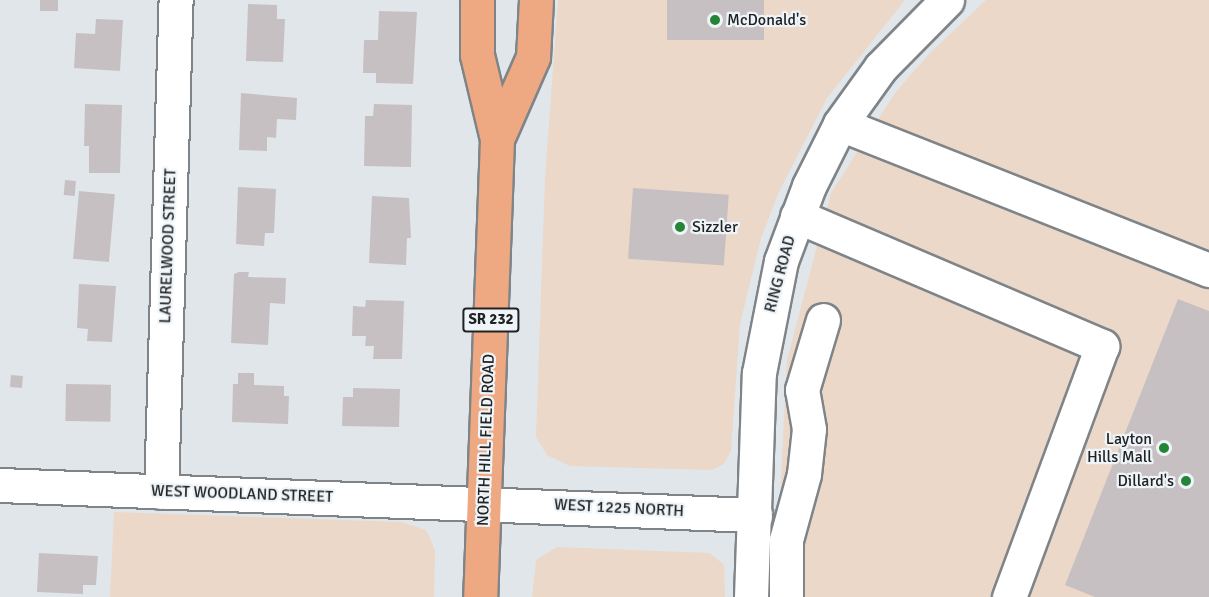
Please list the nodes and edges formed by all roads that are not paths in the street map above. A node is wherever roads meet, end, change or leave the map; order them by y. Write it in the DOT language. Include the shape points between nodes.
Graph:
graph roads {
  1 [pos="176,0"];
  2 [pos="477,0"];
  3 [pos="536,0"];
  4 [pos="946,0"];
  5 [pos="840,124"];
  6 [pos="498,139"];
  7 [pos="797,216"];
  8 [pos="1209,270"];
  9 [pos="823,321"];
  10 [pos="0,485"];
  11 [pos="161,492"];
  12 [pos="483,502"];
  13 [pos="755,515"];
  14 [pos="480,597"];
  15 [pos="751,597"];
  16 [pos="786,597"];
  17 [pos="1009,597"];
  1 -- 11 [label="street, LAURELWOOD STREET"];
  2 -- 6 [label="main road, SR 232" via="477,55"];
  3 -- 6 [label="main road, SR 232" via="532,57"];
  4 -- 5 [label="street, RING ROAD" via="881,67"];
  5 -- 7 [label="street, RING ROAD"];
  5 -- 8 [label="street"];
  6 -- 12 [label="main road, NORTH HILL FIELD ROAD / SR 232"];
  7 -- 13 [label="street, RING ROAD" via="778,272 761,354"];
  7 -- 17 [label="street" via="1102,346"];
  9 -- 16 [label="street" via="802,390 809,429 804,474 786,540"];
  10 -- 11 [label="street, WEST WOODLAND STREET"];
  11 -- 12 [label="street, WEST WOODLAND STREET"];
  12 -- 13 [label="street, WEST 1225 NORTH"];
  12 -- 14 [label="main road, NORTH HILL FIELD ROAD / SR 232"];
  13 -- 15 [label="street, RING ROAD"];
}
